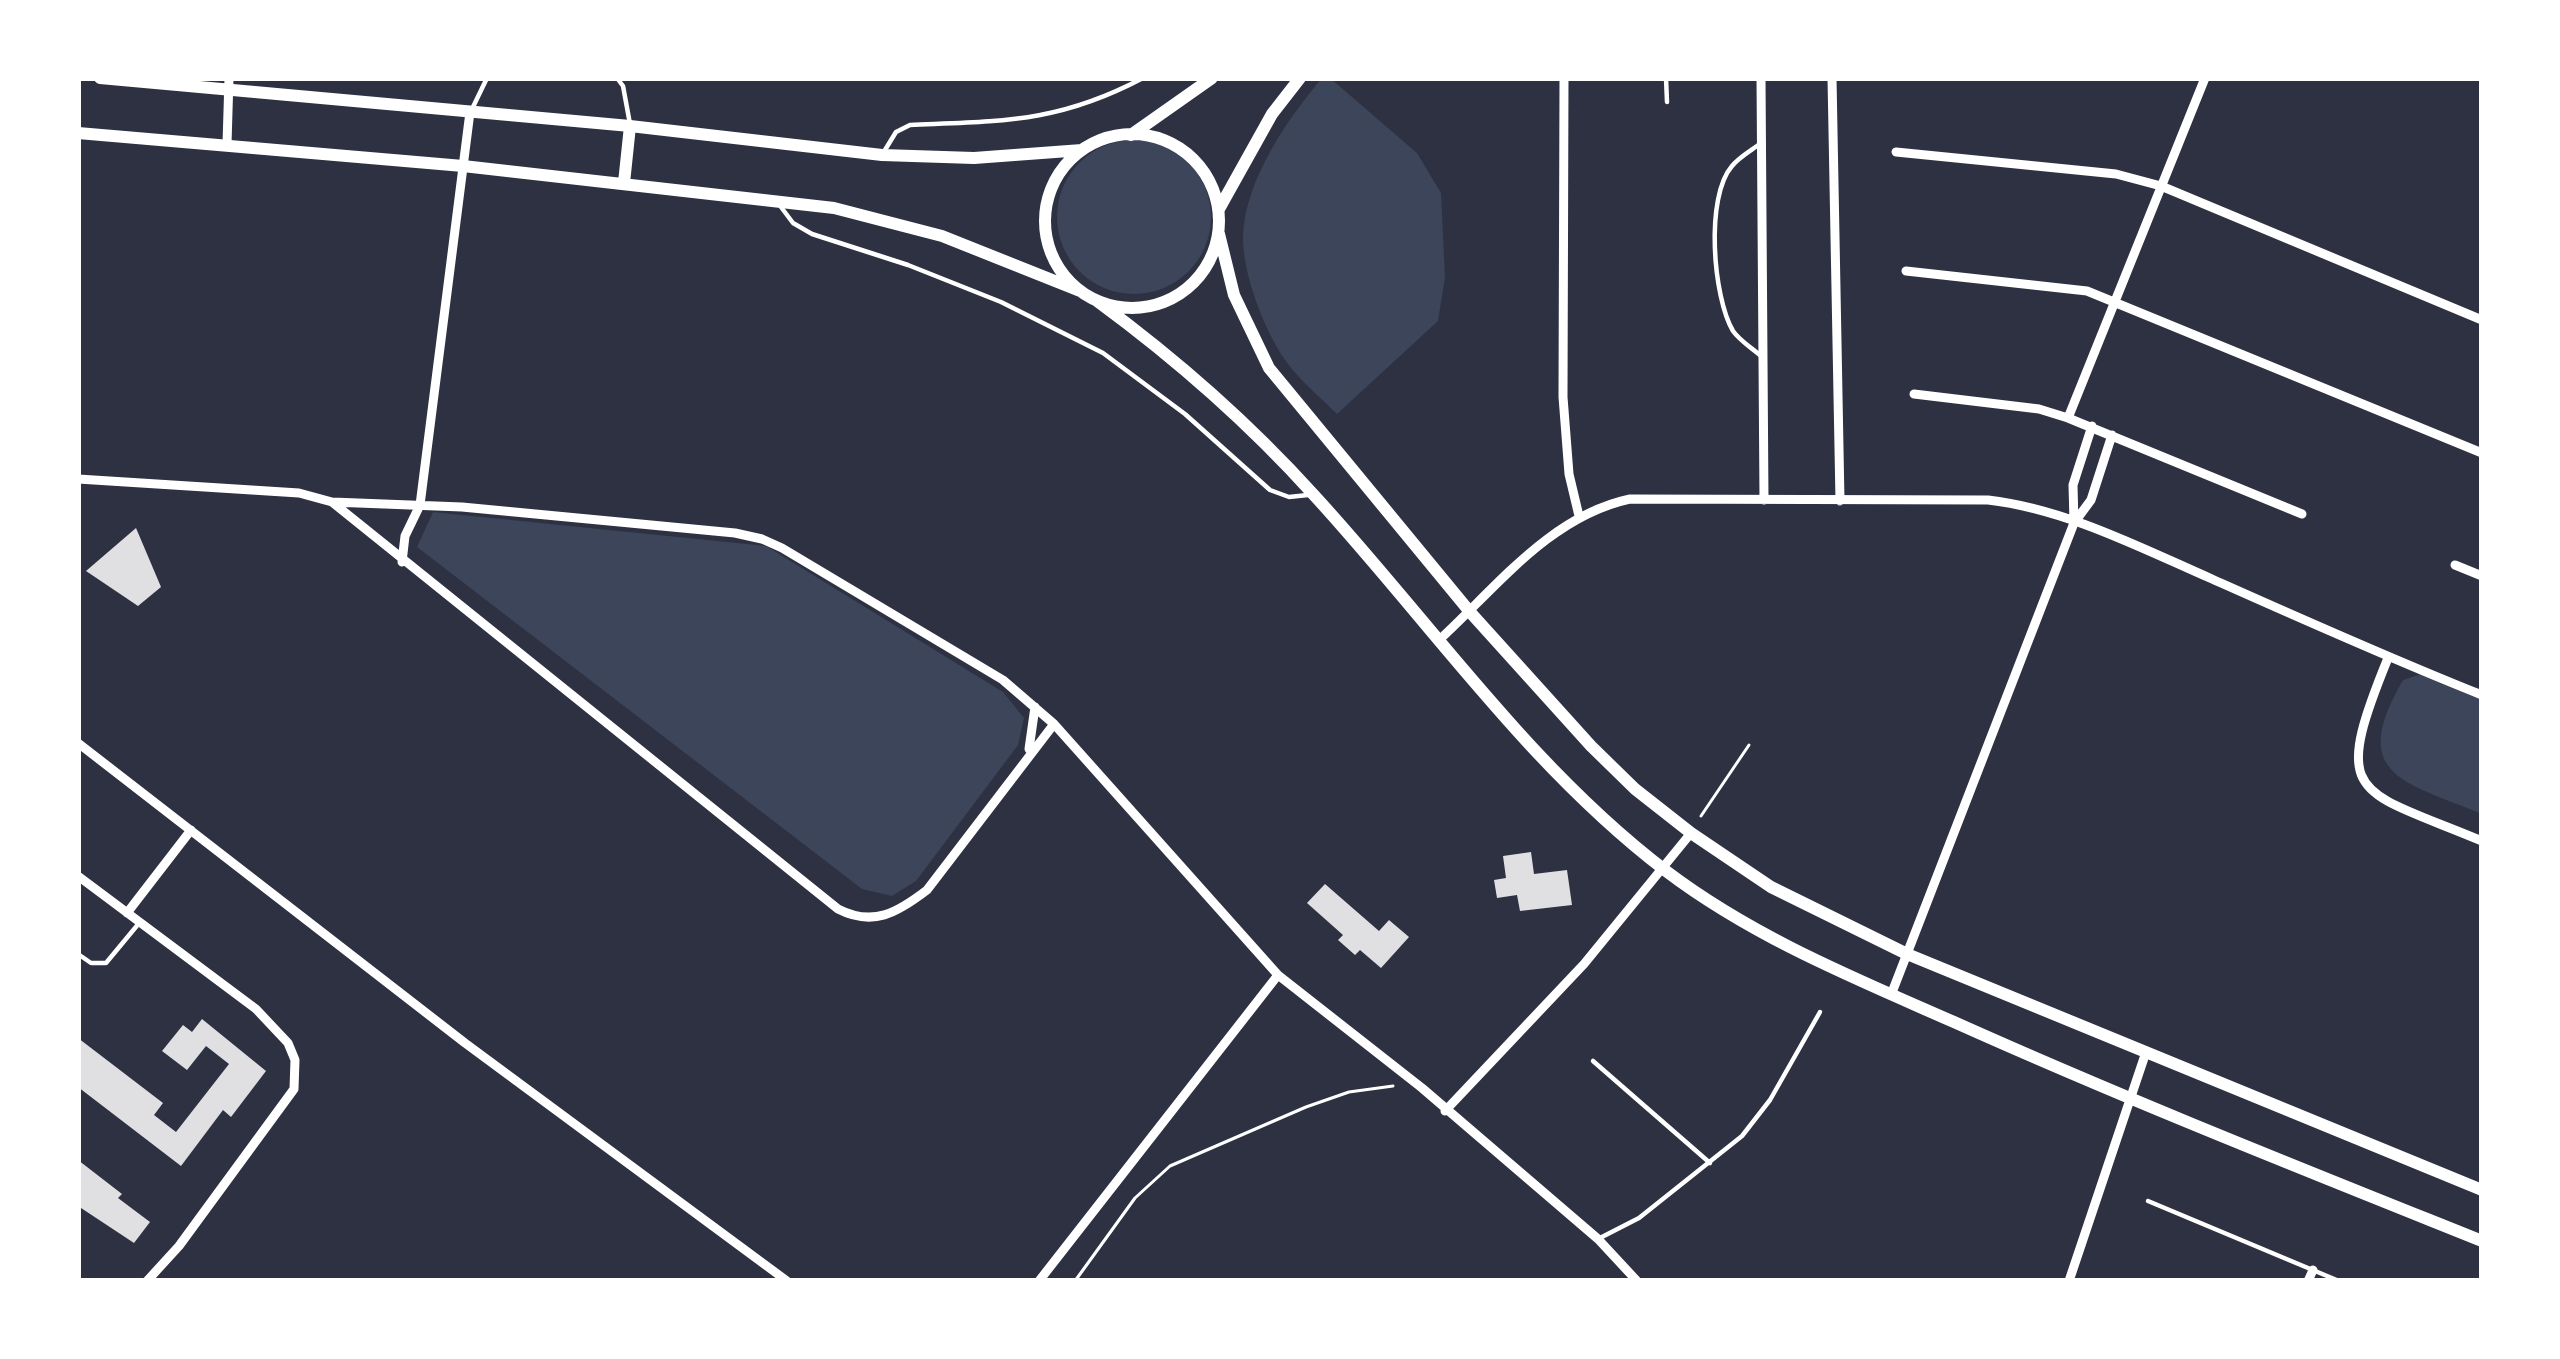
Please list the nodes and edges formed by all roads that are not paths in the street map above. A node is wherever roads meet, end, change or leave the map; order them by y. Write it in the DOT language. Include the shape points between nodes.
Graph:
graph roads {
  1 [pos="100,78"];
  2 [pos="487,78"];
  3 [pos="617,78"];
  4 [pos="1143,78"];
  5 [pos="1212,78"];
  6 [pos="1300,78"];
  7 [pos="1564,78"];
  8 [pos="1666,78"];
  9 [pos="1761,78"];
  10 [pos="1832,78"];
  11 [pos="2205,78"];
  12 [pos="229,83"];
  13 [pos="1667,102"];
  14 [pos="470,112"];
  15 [pos="630,126"];
  16 [pos="78,133"];
  17 [pos="1130,135"];
  18 [pos="1761,143"];
  19 [pos="226,144"];
  20 [pos="1082,150"];
  21 [pos="1896,152"];
  22 [pos="883,155"];
  23 [pos="463,166"];
  24 [pos="624,183"];
  25 [pos="2161,186"];
  26 [pos="773,199"];
  27 [pos="1219,210"];
  28 [pos="1219,234"];
  29 [pos="1906,271"];
  30 [pos="1080,292"];
  31 [pos="1097,301"];
  32 [pos="2117,301"];
  33 [pos="2482,320"];
  34 [pos="1763,358"];
  35 [pos="1914,394"];
  36 [pos="2068,418"];
  37 [pos="2092,426"];
  38 [pos="2112,435"];
  39 [pos="2482,453"];
  40 [pos="78,479"];
  41 [pos="1314,494"];
  42 [pos="1764,500"];
  43 [pos="1840,501"];
  44 [pos="332,502"];
  45 [pos="420,505"];
  46 [pos="2302,514"];
  47 [pos="1579,516"];
  48 [pos="2074,523"];
  49 [pos="402,562"];
  50 [pos="2455,565"];
  51 [pos="2482,576"];
  52 [pos="1470,612"];
  53 [pos="1438,641"];
  54 [pos="2388,658"];
  55 [pos="2482,694"];
  56 [pos="1035,706"];
  57 [pos="1054,724"];
  58 [pos="78,743"];
  59 [pos="1028,755"];
  60 [pos="191,830"];
  61 [pos="1691,833"];
  62 [pos="2482,842"];
  63 [pos="1664,870"];
  64 [pos="78,876"];
  65 [pos="128,913"];
  66 [pos="140,922"];
  67 [pos="78,954"];
  68 [pos="1907,954"];
  69 [pos="1279,975"];
  70 [pos="1891,995"];
  71 [pos="1820,1012"];
  72 [pos="2145,1054"];
  73 [pos="1593,1061"];
  74 [pos="2128,1100"];
  75 [pos="1445,1111"];
  76 [pos="1710,1163"];
  77 [pos="2482,1190"];
  78 [pos="2148,1201"];
  79 [pos="1598,1239"];
  80 [pos="2482,1241"];
  81 [pos="2311,1275"];
  82 [pos="147,1281"];
  83 [pos="787,1281"];
  84 [pos="1039,1281"];
  85 [pos="1637,1281"];
  86 [pos="2069,1281"];
  87 [pos="2339,1281"];
  1 -- 12 [label="street"];
  2 -- 14 [label="lane"];
  3 -- 15 [label="lane"];
  4 -- 22 [label="lane" via="1032,120 910,125"];
  5 -- 17 [label="street"];
  6 -- 27 [label="street"];
  7 -- 47 [label="street" via="1563,397"];
  8 -- 13 [label="lane"];
  9 -- 18 [label="street"];
  10 -- 43 [label="street"];
  11 -- 25 [label="street"];
  12 -- 14 [label="street"];
  12 -- 19 [label="street"];
  14 -- 15 [label="street"];
  14 -- 23 [label="street"];
  15 -- 22 [label="street"];
  15 -- 24 [label="street"];
  16 -- 19 [label="street"];
  17 -- 20 [label="street"];
  17 -- 27 [label="street" via="1170,142 1193,159"];
  18 -- 34 [label="street"];
  18 -- 34 [label="lane" via="1731,167 1716,211 1723,309 1735,335"];
  19 -- 23 [label="street"];
  20 -- 22 [label="street"];
  20 -- 30 [label="street" via="1056,181 1045,220 1061,272"];
  21 -- 25 [label="street"];
  23 -- 24 [label="street"];
  23 -- 45 [label="street"];
  24 -- 26 [label="street"];
  25 -- 32 [label="street"];
  25 -- 33 [label="street"];
  26 -- 30 [label="street" via="942,236"];
  26 -- 41 [label="lane" via="812,234 1001,302 1103,353 1270,490"];
  27 -- 28 [label="street"];
  28 -- 31 [label="street" via="1208,264 1174,297 1128,308"];
  28 -- 52 [label="street" via="1234,296 1269,368"];
  29 -- 32 [label="street"];
  30 -- 31 [label="street"];
  31 -- 41 [label="street" via="1208,386"];
  32 -- 36 [label="street"];
  32 -- 39 [label="street"];
  34 -- 42 [label="street"];
  35 -- 36 [label="street"];
  36 -- 37 [label="street"];
  37 -- 38 [label="street"];
  37 -- 48 [label="street" via="2073,485"];
  38 -- 46 [label="street"];
  38 -- 48 [label="street" via="2091,500"];
  40 -- 44 [label="street"];
  41 -- 53 [label="street"];
  42 -- 43 [label="street"];
  42 -- 47 [label="street" via="1630,499"];
  43 -- 48 [label="street" via="1988,500"];
  44 -- 45 [label="street"];
  44 -- 49 [label="street"];
  45 -- 49 [label="street"];
  45 -- 56 [label="street" via="762,539"];
  47 -- 52 [label="street"];
  48 -- 54 [label="street"];
  48 -- 68 [label="street"];
  49 -- 59 [label="street" via="856,918 878,919 927,890"];
  50 -- 51 [label="street"];
  52 -- 53 [label="street"];
  52 -- 61 [label="street" via="1591,746"];
  53 -- 63 [label="street" via="1548,764"];
  54 -- 55 [label="street"];
  54 -- 62 [label="street" via="2361,725 2360,779 2378,798"];
  56 -- 57 [label="street"];
  56 -- 59 [label="street"];
  57 -- 59 [label="street"];
  57 -- 69 [label="street"];
  58 -- 60 [label="street"];
  60 -- 65 [label="street"];
  60 -- 83 [label="street"];
  61 -- 63 [label="street"];
  61 -- 68 [label="street" via="1788,896"];
  63 -- 70 [label="street" via="1780,944"];
  63 -- 75 [label="street"];
  64 -- 65 [label="street"];
  65 -- 66 [label="street"];
  66 -- 67 [label="lane" via="106,963"];
  66 -- 82 [label="street" via="256,1009 289,1043 296,1071 294,1089 265,1132"];
  68 -- 70 [label="street"];
  68 -- 72 [label="street"];
  69 -- 75 [label="street"];
  69 -- 84 [label="street"];
  70 -- 74 [label="street"];
  71 -- 76 [label="lane" via="1770,1100"];
  72 -- 74 [label="street"];
  72 -- 77 [label="street"];
  73 -- 76 [label="lane"];
  74 -- 80 [label="street"];
  74 -- 86 [label="street"];
  75 -- 79 [label="street"];
  76 -- 79 [label="lane"];
  78 -- 81 [label="lane"];
  79 -- 85 [label="street"];
  81 -- 87 [label="lane"];
}
